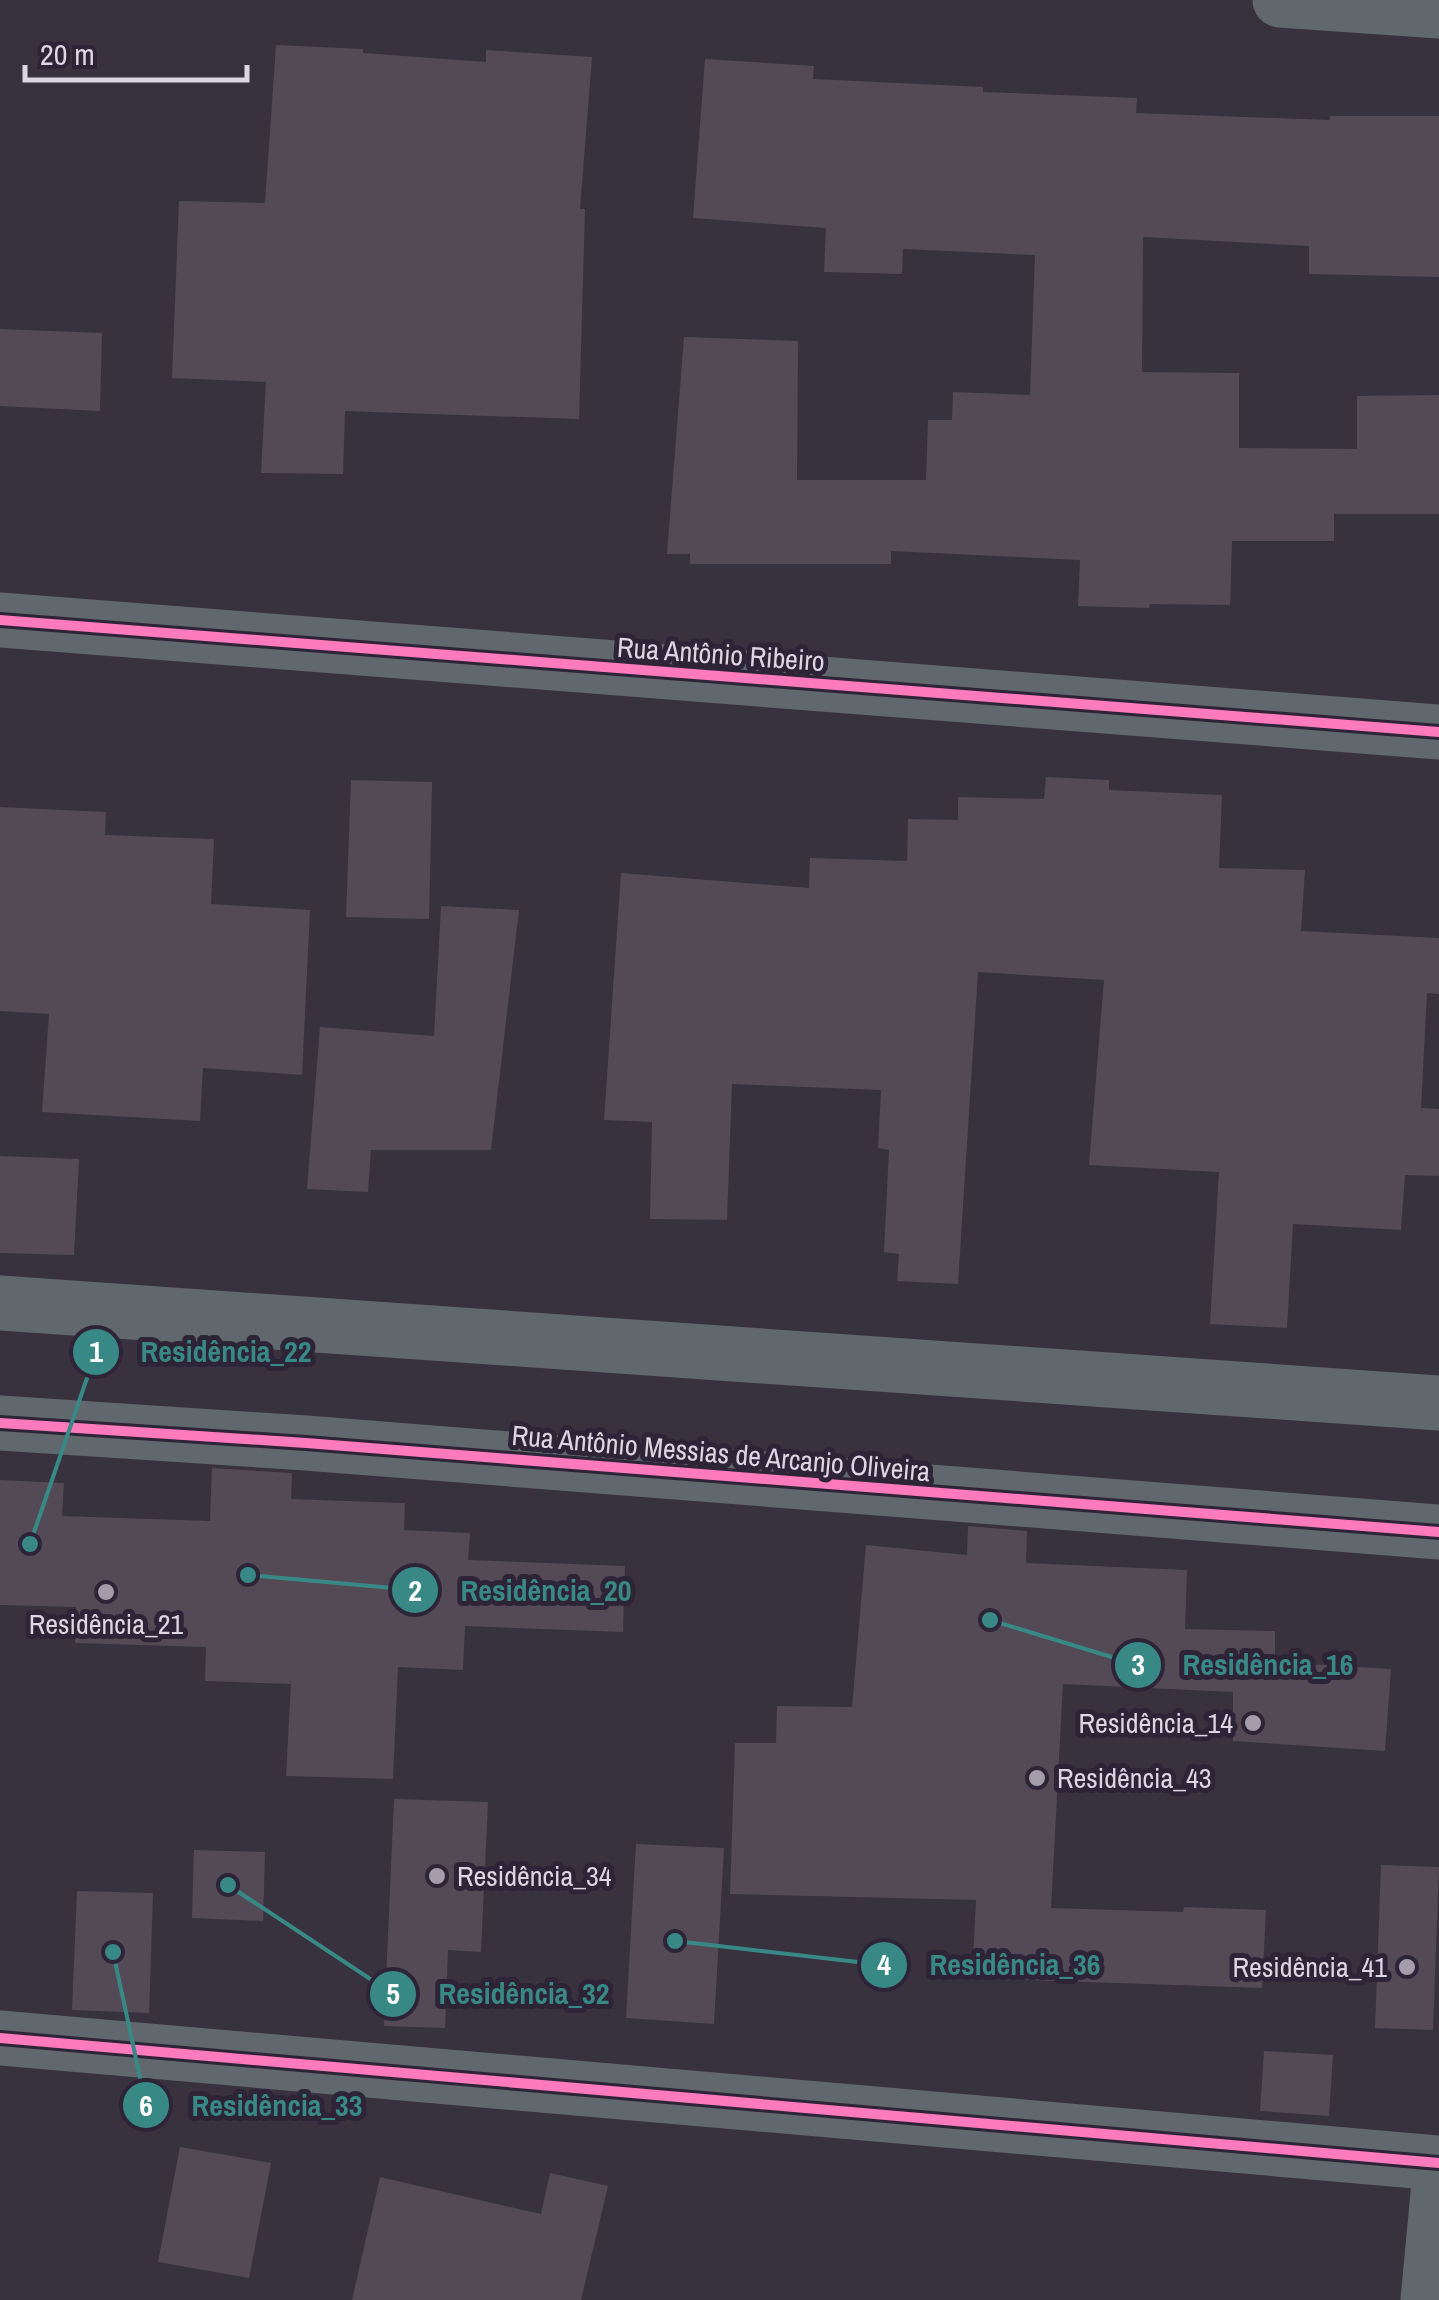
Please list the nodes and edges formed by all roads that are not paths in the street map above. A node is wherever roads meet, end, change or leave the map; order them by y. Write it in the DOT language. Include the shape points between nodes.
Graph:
graph roads {
  1 [pos="1280,0"];
  2 [pos="1439,11"];
  3 [pos="0,620"];
  4 [pos="1439,732"];
  5 [pos="0,1303"];
  6 [pos="1439,1402"];
  7 [pos="0,1423"];
  8 [pos="1439,1532"];
  9 [pos="0,2038"];
  10 [pos="1439,2162"];
  11 [pos="1439,2183"];
  12 [pos="1428,2300"];
  1 -- 2 [label="street"];
  3 -- 4 [label="street, Rua Antônio Ribeiro"];
  5 -- 6 [label="street"];
  7 -- 8 [label="street, Rua Antônio Messias de Arcanjo Oliveira"];
  9 -- 10 [label="street"];
  11 -- 12 [label="street"];
}
